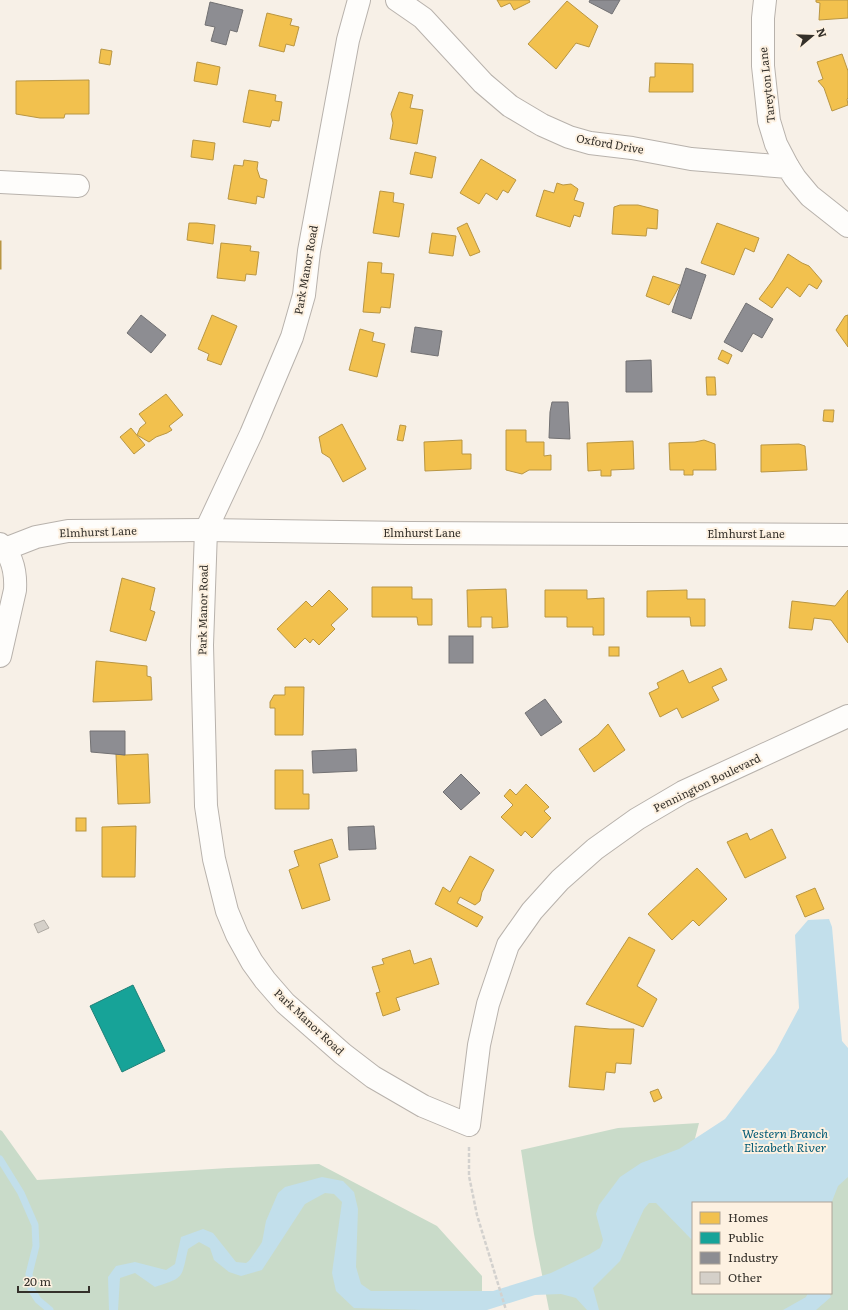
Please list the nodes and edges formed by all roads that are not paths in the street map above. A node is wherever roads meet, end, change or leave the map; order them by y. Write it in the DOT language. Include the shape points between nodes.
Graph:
graph roads {
  1 [pos="359,0"];
  2 [pos="397,0"];
  3 [pos="765,0"];
  4 [pos="788,167"];
  5 [pos="0,182"];
  6 [pos="78,186"];
  7 [pos="848,226"];
  8 [pos="206,530"];
  9 [pos="848,535"];
  10 [pos="2,546"];
  11 [pos="0,656"];
  12 [pos="848,716"];
  13 [pos="469,1125"];
  1 -- 8 [label="street, Park Manor Road" via="348,40 309,251 304,295 292,337"];
  2 -- 4 [label="street, Oxford Drive" via="423,18 483,83 510,106 569,137 590,143 691,159"];
  3 -- 4 [label="street, Tareyton Lane" via="763,66 769,121 776,144"];
  4 -- 7 [label="street" via="810,196"];
  5 -- 6 [label="street"];
  8 -- 9 [label="street, Elmhurst Lane"];
  8 -- 10 [label="street, Elmhurst Lane" via="68,531"];
  8 -- 13 [label="street, Park Manor Road" via="202,645 206,806 214,859 227,911 237,935 252,962 286,1004 343,1054 373,1077 423,1106"];
  10 -- 11 [label="street" via="13,563 16,580"];
  12 -- 13 [label="street, Pennington Boulevard" via="683,792 637,819 595,849 560,880 532,911 508,945 488,1004 478,1045"];
}
